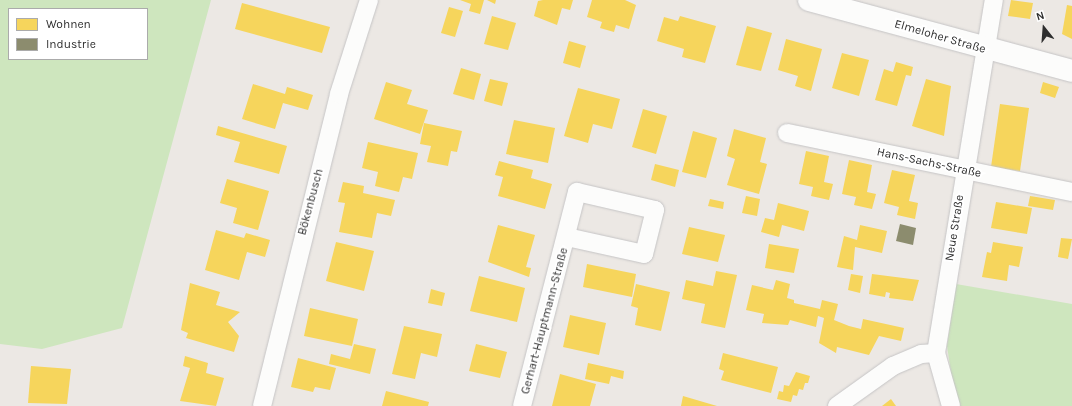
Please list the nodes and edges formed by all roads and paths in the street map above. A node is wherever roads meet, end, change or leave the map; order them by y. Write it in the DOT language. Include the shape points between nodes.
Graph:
graph roads {
  1 [pos="369,0"];
  2 [pos="810,0"];
  3 [pos="994,0"];
  4 [pos="986,50"];
  5 [pos="1072,71"];
  6 [pos="787,133"];
  7 [pos="964,171"];
  8 [pos="1072,192"];
  9 [pos="568,237"];
  10 [pos="936,353"];
  11 [pos="262,406"];
  12 [pos="522,406"];
  13 [pos="837,406"];
  14 [pos="951,406"];
  1 -- 11 [label="street, Bökenbusch" via="339,94"];
  2 -- 4 [label="street, Elmeloher Straße"];
  3 -- 4 [label="street, Neue Straße"];
  4 -- 5 [label="street, Elmeloher Straße"];
  4 -- 7 [label="street, Neue Straße"];
  6 -- 7 [label="street, Hans-Sachs-Straße"];
  7 -- 8 [label="street, Hans-Sachs-Straße"];
  7 -- 10 [label="street, Neue Straße"];
  9 -- 9 [label="street, Gerhart-Hauptmann-Straße" via="644,254 655,210 577,192"];
  9 -- 12 [label="street, Gerhart-Hauptmann-Straße"];
  10 -- 13 [label="street" via="921,354 893,366"];
  10 -- 14 [label="street, Neue Straße"];
}
